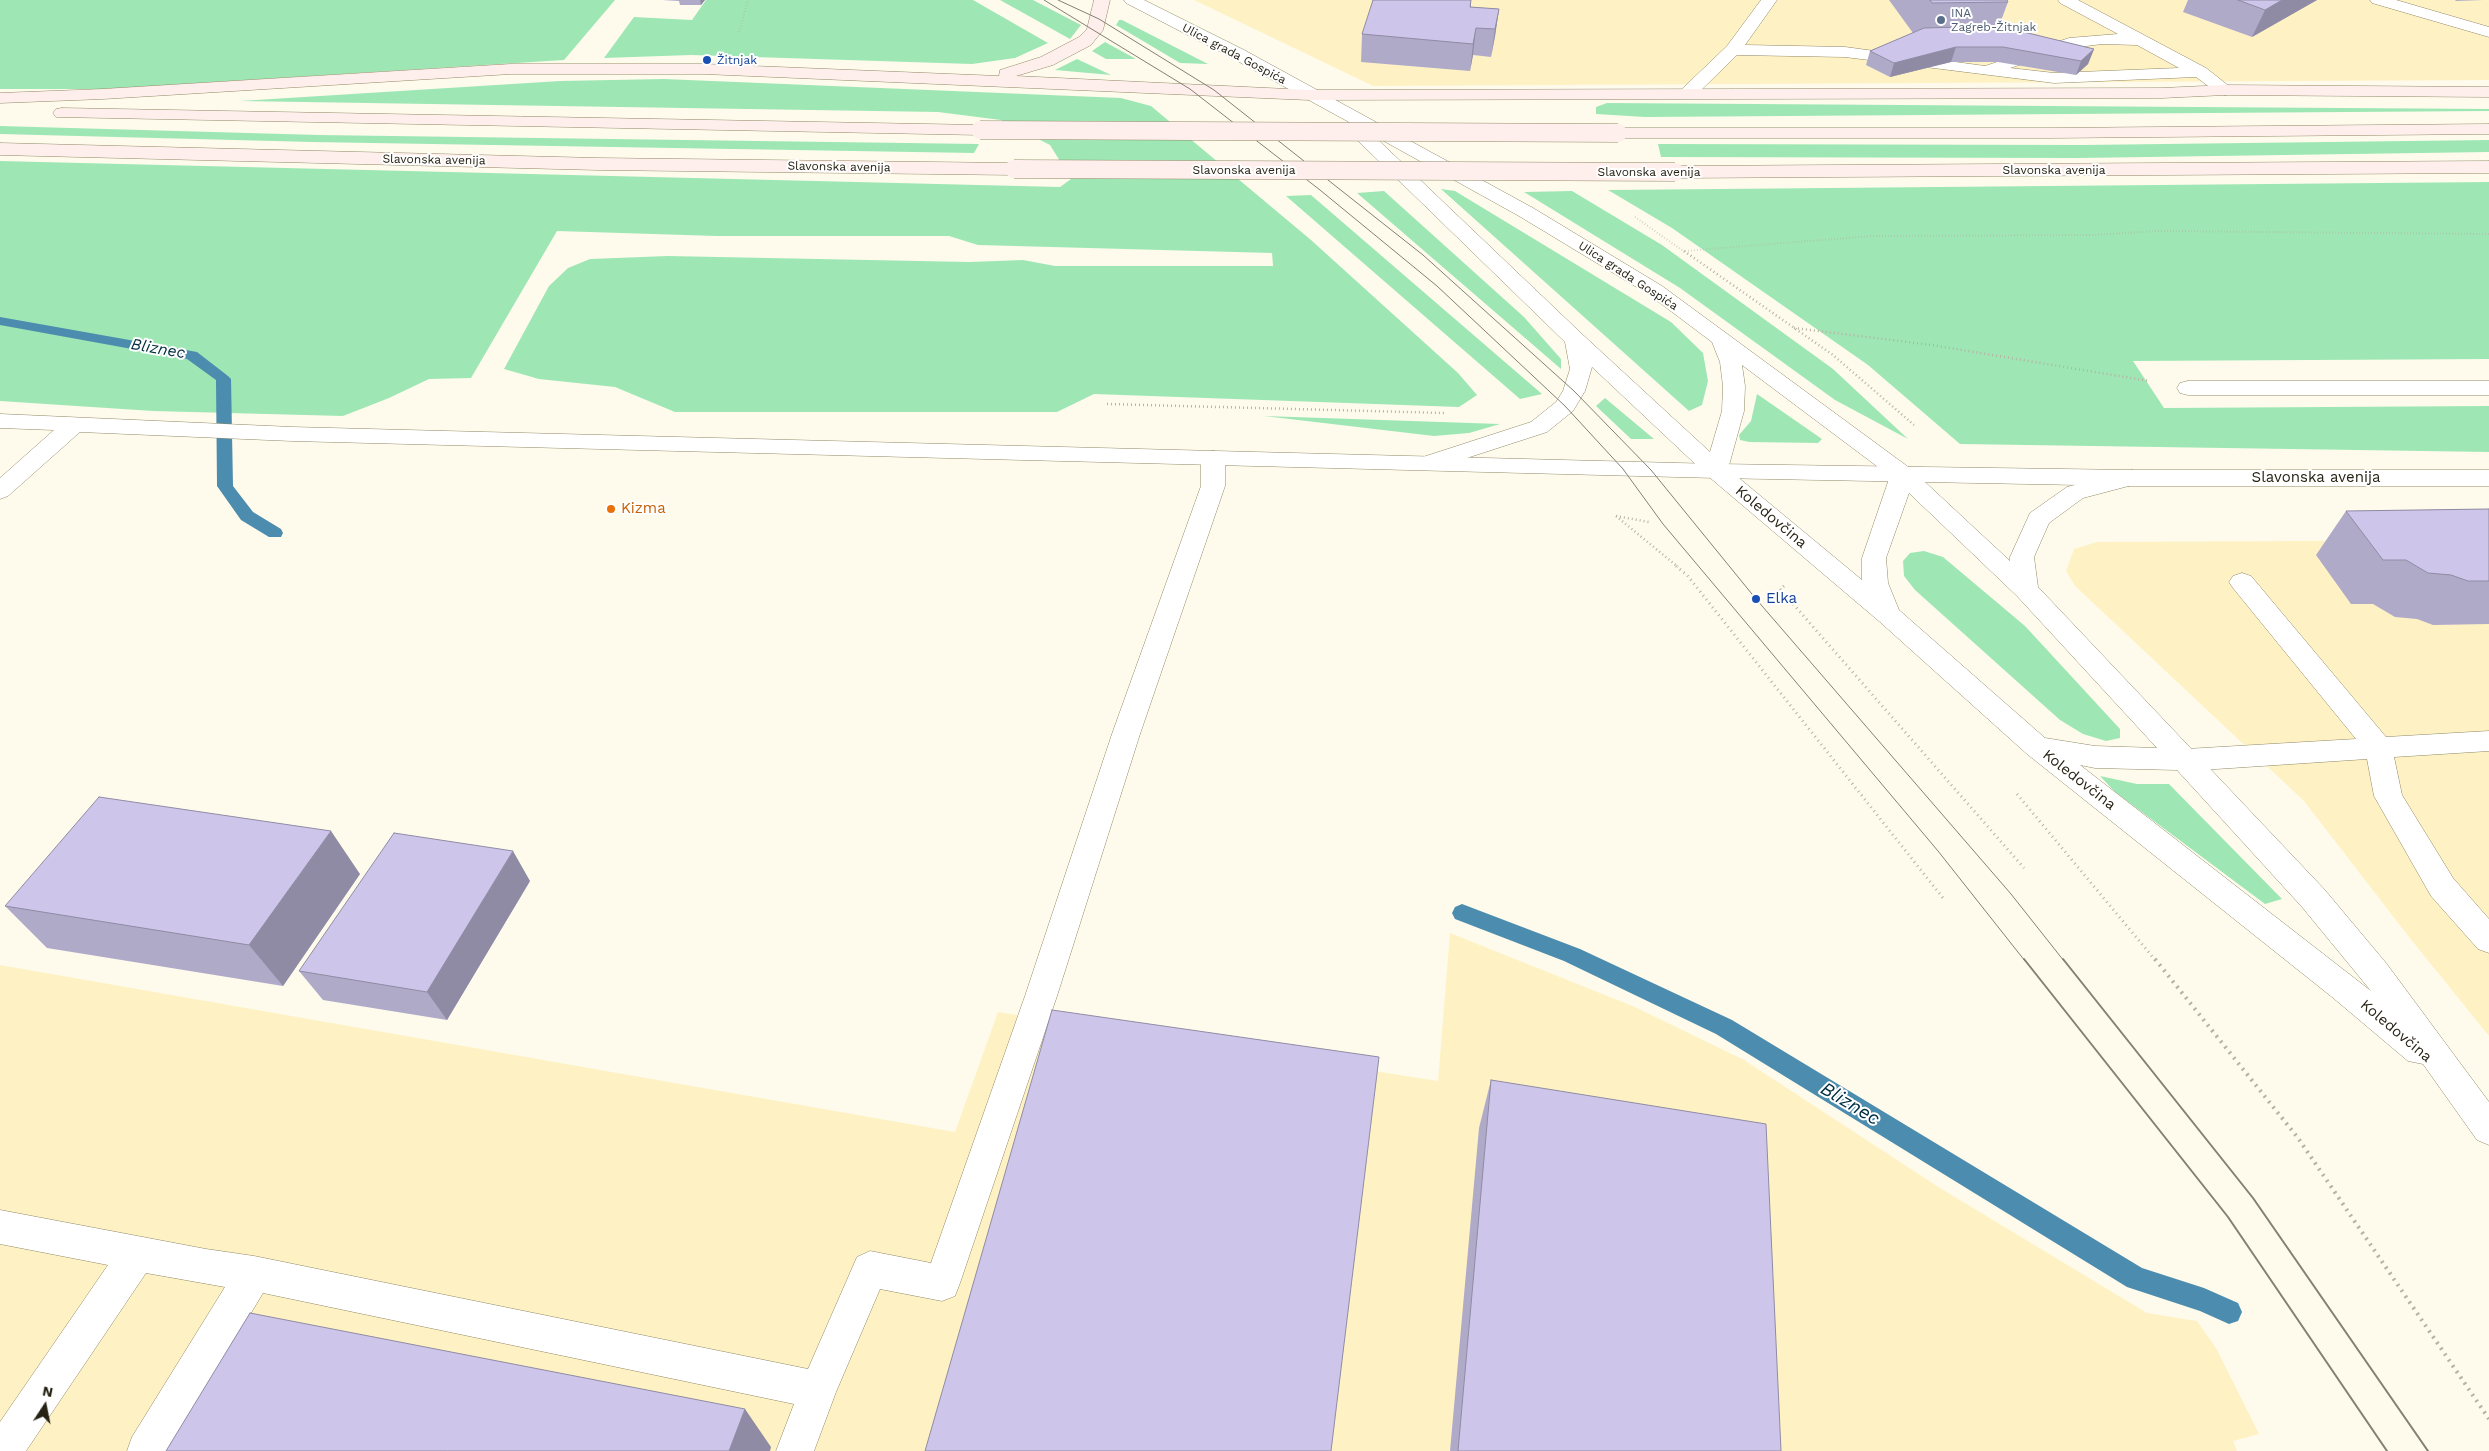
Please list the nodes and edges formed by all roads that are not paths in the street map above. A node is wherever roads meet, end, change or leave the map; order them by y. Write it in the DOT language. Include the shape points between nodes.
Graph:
graph roads {
  1 [pos="1102,0"];
  2 [pos="1132,0"];
  3 [pos="1769,0"];
  4 [pos="2066,0"];
  5 [pos="2378,0"];
  6 [pos="2489,32"];
  7 [pos="2140,40"];
  8 [pos="1733,50"];
  9 [pos="1986,71"];
  10 [pos="2200,72"];
  11 [pos="980,80"];
  12 [pos="2225,90"];
  13 [pos="2489,92"];
  14 [pos="1688,94"];
  15 [pos="1309,95"];
  16 [pos="0,98"];
  17 [pos="1334,109"];
  18 [pos="0,111"];
  19 [pos="2489,129"];
  20 [pos="0,149"];
  21 [pos="2489,167"];
  22 [pos="1721,339"];
  23 [pos="1575,340"];
  24 [pos="2188,388"];
  25 [pos="2489,388"];
  26 [pos="0,422"];
  27 [pos="73,426"];
  28 [pos="1213,458"];
  29 [pos="1428,464"];
  30 [pos="1716,471"];
  31 [pos="1903,474"];
  32 [pos="2132,478"];
  33 [pos="2489,478"];
  34 [pos="0,491"];
  35 [pos="2242,582"];
  36 [pos="2026,590"];
  37 [pos="1889,616"];
  38 [pos="2489,741"];
  39 [pos="2378,746"];
  40 [pos="2037,747"];
  41 [pos="2186,760"];
  42 [pos="2489,940"];
  43 [pos="2451,1077"];
  44 [pos="2489,1129"];
  45 [pos="0,1227"];
  46 [pos="138,1253"];
  47 [pos="254,1274"];
  48 [pos="818,1390"];
  49 [pos="3,1451"];
  50 [pos="146,1451"];
  51 [pos="795,1451"];
  1 -- 11 [label="main road" via="1095,30 1085,42 1047,62"];
  2 -- 15 [label="street, Ulica grada Gospića" via="1238,54"];
  3 -- 8 [label="street"];
  4 -- 7 [label="street"];
  5 -- 6 [label="street"];
  7 -- 9 [label="street" via="2102,39 2069,43"];
  7 -- 10 [label="street"];
  8 -- 9 [label="street" via="1845,52"];
  8 -- 14 [label="street"];
  9 -- 10 [label="street" via="2054,78"];
  10 -- 12 [label="street"];
  11 -- 15 [label="main road"];
  11 -- 16 [label="main road" via="704,69 511,69"];
  12 -- 13 [label="main road"];
  12 -- 14 [label="main road" via="2162,93"];
  14 -- 15 [label="main road"];
  15 -- 17 [label="street, Ulica grada Gospića"];
  17 -- 22 [label="street, Ulica grada Gospića" via="1526,212 1655,290"];
  17 -- 23 [label="street, Ulica grada Gospića"];
  18 -- 19 [label="main road, bridge" via="980,130 2050,134"];
  20 -- 21 [label="main road, Slavonska avenija, bridge" via="598,164 1014,169 1675,172"];
  22 -- 30 [label="street" via="1731,362 1734,386 1733,411"];
  22 -- 31 [label="street, Ulica grada Gospića"];
  23 -- 29 [label="street" via="1581,369 1565,406 1539,427"];
  23 -- 30 [label="street, Ulica grada Gospića"];
  24 -- 25 [label="street"];
  26 -- 27 [label="street, Slavonska avenija"];
  27 -- 28 [label="street, Slavonska avenija"];
  27 -- 34 [label="street"];
  28 -- 29 [label="street, Slavonska avenija"];
  28 -- 48 [label="street" via="1213,486 1126,734 1038,1005 942,1283 870,1269"];
  29 -- 30 [label="street, Slavonska avenija"];
  30 -- 31 [label="street, Slavonska avenija"];
  30 -- 37 [label="street, Koledovčina"];
  31 -- 32 [label="street, Slavonska avenija"];
  31 -- 36 [label="street, Koledovčina"];
  31 -- 37 [label="street" via="1874,558 1875,583"];
  32 -- 33 [label="street, Slavonska avenija"];
  32 -- 36 [label="street" via="2075,492 2039,519 2022,557"];
  35 -- 39 [label="street"];
  36 -- 41 [label="street, Koledovčina"];
  37 -- 40 [label="street, Koledovčina"];
  38 -- 39 [label="street"];
  39 -- 41 [label="street"];
  39 -- 42 [label="street" via="2388,796 2442,887"];
  40 -- 41 [label="street" via="2095,757"];
  40 -- 43 [label="street, Koledovčina" via="2335,980"];
  41 -- 43 [label="street, Koledovčina" via="2363,957"];
  43 -- 44 [label="street, Koledovčina"];
  45 -- 46 [label="street"];
  46 -- 47 [label="street"];
  46 -- 49 [label="street"];
  47 -- 48 [label="street"];
  47 -- 50 [label="street"];
  48 -- 51 [label="street"];
}
